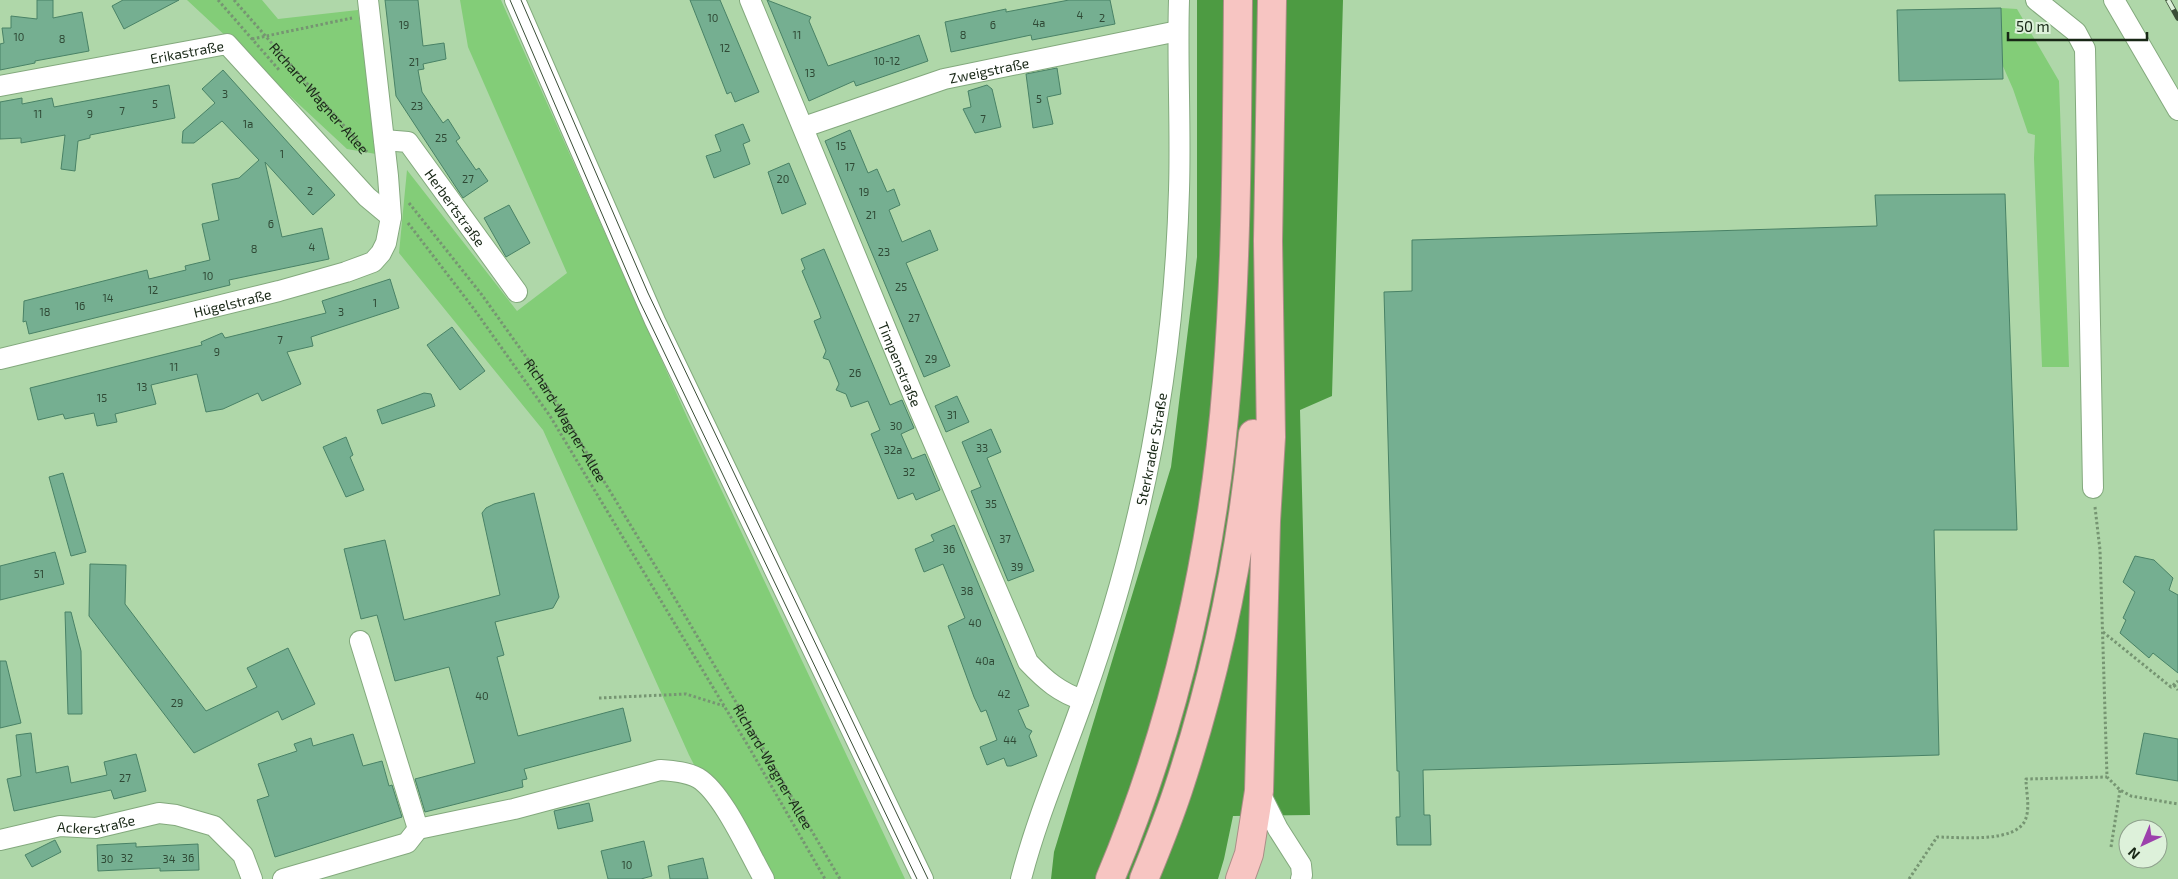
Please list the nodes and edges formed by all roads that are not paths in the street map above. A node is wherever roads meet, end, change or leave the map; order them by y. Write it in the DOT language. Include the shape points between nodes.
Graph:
graph roads {
  1 [pos="516,0"];
  2 [pos="750,0"];
  3 [pos="1179,0"];
  4 [pos="1238,0"];
  5 [pos="1272,0"];
  6 [pos="2036,0"];
  7 [pos="2114,0"];
  8 [pos="369,7"];
  9 [pos="1178,31"];
  10 [pos="0,86"];
  11 [pos="2178,110"];
  12 [pos="804,127"];
  13 [pos="384,140"];
  14 [pos="390,207"];
  15 [pos="1268,240"];
  16 [pos="518,292"];
  17 [pos="0,359"];
  18 [pos="2094,488"];
  19 [pos="360,641"];
  20 [pos="1083,700"];
  21 [pos="1260,791"];
  22 [pos="418,829"];
  23 [pos="0,840"];
  24 [pos="1299,878"];
  25 [pos="252,879"];
  26 [pos="283,879"];
  27 [pos="764,879"];
  28 [pos="923,879"];
  29 [pos="1021,879"];
  30 [pos="1110,879"];
  31 [pos="1144,879"];
  32 [pos="1240,879"];
  1 -- 28 [label="street" via="655,321"];
  2 -- 12 [label="street, Timpenstraße"];
  3 -- 9 [label="street, Sterkrader Straße"];
  4 -- 30 [label="highway" via="1234,251 1227,383 1210,521 1178,676 1148,777"];
  5 -- 15 [label="highway"];
  6 -- 18 [label="street" via="2076,32 2085,49"];
  7 -- 11 [label="street"];
  8 -- 13 [label="street"];
  9 -- 12 [label="street, Zweigstraße" via="944,79"];
  9 -- 20 [label="street, Sterkrader Straße" via="1178,206 1167,349 1137,520 1109,624"];
  10 -- 14 [label="street, Erikastraße" via="227,44 366,197"];
  12 -- 20 [label="street, Timpenstraße" via="914,397 1028,662 1046,682"];
  13 -- 14 [label="street, Hügelstraße"];
  13 -- 16 [label="street, Herbertstraße" via="408,142"];
  14 -- 17 [label="street, Hügelstraße" via="386,243 373,262 346,272"];
  15 -- 21 [label="highway" via="1271,437 1265,540"];
  15 -- 31 [label="highway" via="1255,422 1236,558 1210,676 1181,781"];
  19 -- 22 [label="street"];
  20 -- 29 [label="street, Sterkrader Straße" via="1038,820"];
  21 -- 24 [label="street" via="1278,829 1301,865"];
  21 -- 32 [label="highway" via="1249,854"];
  22 -- 26 [label="street" via="407,843"];
  22 -- 27 [label="street" via="514,808 637,775 660,770 680,772 698,778 720,800"];
  23 -- 25 [label="street, Ackerstraße" via="60,826 96,828 158,813 176,815 214,826 225,835 243,855"];
}
